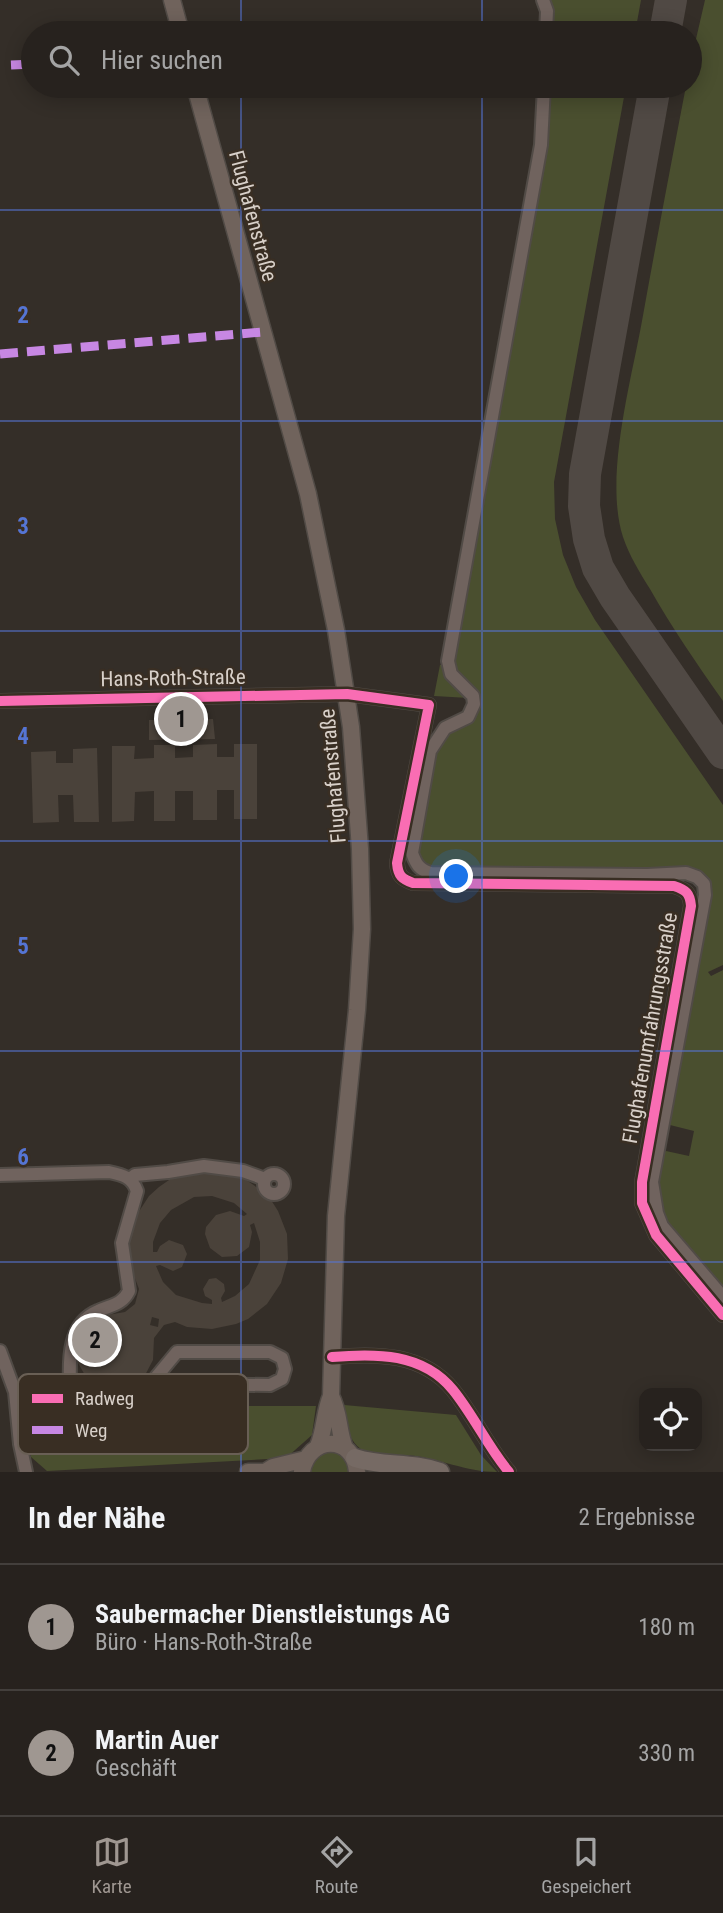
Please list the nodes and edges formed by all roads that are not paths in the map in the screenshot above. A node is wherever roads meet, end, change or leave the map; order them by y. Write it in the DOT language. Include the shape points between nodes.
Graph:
graph roads {
  1 [pos="172,0"];
  2 [pos="543,0"];
  3 [pos="178,21"];
  4 [pos="547,21"];
  5 [pos="198,98"];
  6 [pos="543,98"];
  7 [pos="347,694"];
  8 [pos="0,701"];
  9 [pos="0,1175"];
  10 [pos="130,1178"];
  11 [pos="265,1179"];
  12 [pos="723,1297"];
  13 [pos="723,1315"];
  14 [pos="0,1351"];
  15 [pos="332,1357"];
  16 [pos="70,1374"];
  17 [pos="159,1374"];
  18 [pos="248,1385"];
  19 [pos="18,1391"];
  20 [pos="15,1392"];
  21 [pos="331,1396"];
  22 [pos="18,1423"];
  23 [pos="318,1447"];
  24 [pos="22,1454"];
  25 [pos="353,1460"];
  26 [pos="304,1466"];
  27 [pos="26,1472"];
  28 [pos="248,1472"];
  29 [pos="266,1472"];
  30 [pos="440,1472"];
  31 [pos="509,1472"];
  1 -- 3 [label="main road"];
  2 -- 4 [label="street"];
  5 -- 7 [label="main road, Flughafenstraße" via="308,494"];
  6 -- 12 [label="street" via="541,145 448,661 451,674 473,696 468,717 445,728 430,751 412,853 416,864 431,873 686,873 704,884 652,1182 662,1226"];
  7 -- 8 [label="street, Hans-Roth-Straße"];
  7 -- 13 [label="street, Flughafenumfahrungsstraße" via="429,705 397,863 402,879 413,883 674,886 690,895 642,1203 656,1235"];
  7 -- 15 [label="main road, Flughafenstraße" via="360,839 362,929 338,1194"];
  9 -- 10 [label="street" via="109,1172"];
  10 -- 11 [label="street" via="204,1166"];
  10 -- 16 [label="street" via="136,1191 122,1243 129,1292 117,1305 95,1312 83,1322 71,1344"];
  14 -- 20 [label="street"];
  15 -- 21 [label="main road, Flughafenstraße"];
  15 -- 31 [label="street" via="399,1357 430,1369 453,1390"];
  17 -- 18 [label="street" via="177,1352 270,1352 282,1358 282,1379 270,1385"];
  19 -- 20 [label="street"];
  20 -- 22 [label="street"];
  21 -- 23 [label="main road, Flughafenstraße"];
  21 -- 25 [label="main road, Flughafenstraße" via="340,1436"];
  23 -- 25 [label="main road" via="327,1443"];
  23 -- 26 [label="main road"];
  24 -- 27 [label="street"];
  25 -- 30 [label="highway"];
  26 -- 29 [label="main road" via="273,1467"];
  28 -- 29 [label="main road"];
}
